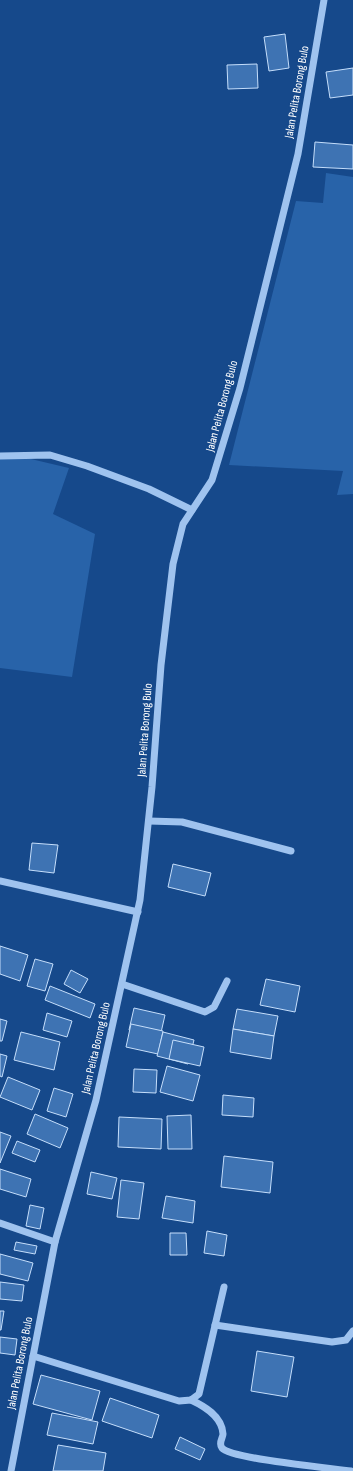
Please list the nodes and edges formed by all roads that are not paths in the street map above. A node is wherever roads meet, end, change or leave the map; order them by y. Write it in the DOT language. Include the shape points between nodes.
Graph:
graph roads {
  1 [pos="324,0"];
  2 [pos="0,456"];
  3 [pos="192,510"];
  4 [pos="149,821"];
  5 [pos="291,851"];
  6 [pos="0,881"];
  7 [pos="138,912"];
  8 [pos="227,981"];
  9 [pos="122,984"];
  10 [pos="0,1223"];
  11 [pos="55,1242"];
  12 [pos="224,1287"];
  13 [pos="215,1325"];
  14 [pos="353,1331"];
  15 [pos="33,1356"];
  16 [pos="191,1400"];
  17 [pos="11,1471"];
  18 [pos="351,1471"];
  1 -- 3 [label="street, Jalan Pelita Borong Bulo" via="298,154 240,388 212,480"];
  2 -- 3 [label="street" via="50,455 149,489"];
  3 -- 4 [label="street, Jalan Pelita Borong Bulo" via="183,524 173,564 161,666"];
  4 -- 5 [label="street" via="182,822"];
  4 -- 7 [label="street, Jalan Pelita Borong Bulo"];
  6 -- 7 [label="street"];
  7 -- 9 [label="street, Jalan Pelita Borong Bulo"];
  8 -- 9 [label="street" via="214,1006 205,1012"];
  9 -- 11 [label="street, Jalan Pelita Borong Bulo" via="96,1100"];
  10 -- 11 [label="street"];
  11 -- 15 [label="street, Jalan Pelita Borong Bulo"];
  12 -- 13 [label="street"];
  13 -- 14 [label="street" via="332,1342 346,1340"];
  13 -- 16 [label="street" via="199,1394"];
  15 -- 16 [label="street" via="179,1401"];
  15 -- 17 [label="street, Jalan Pelita Borong Bulo"];
  16 -- 18 [label="street" via="214,1415 222,1428 221,1444 227,1451 254,1458"];
}
